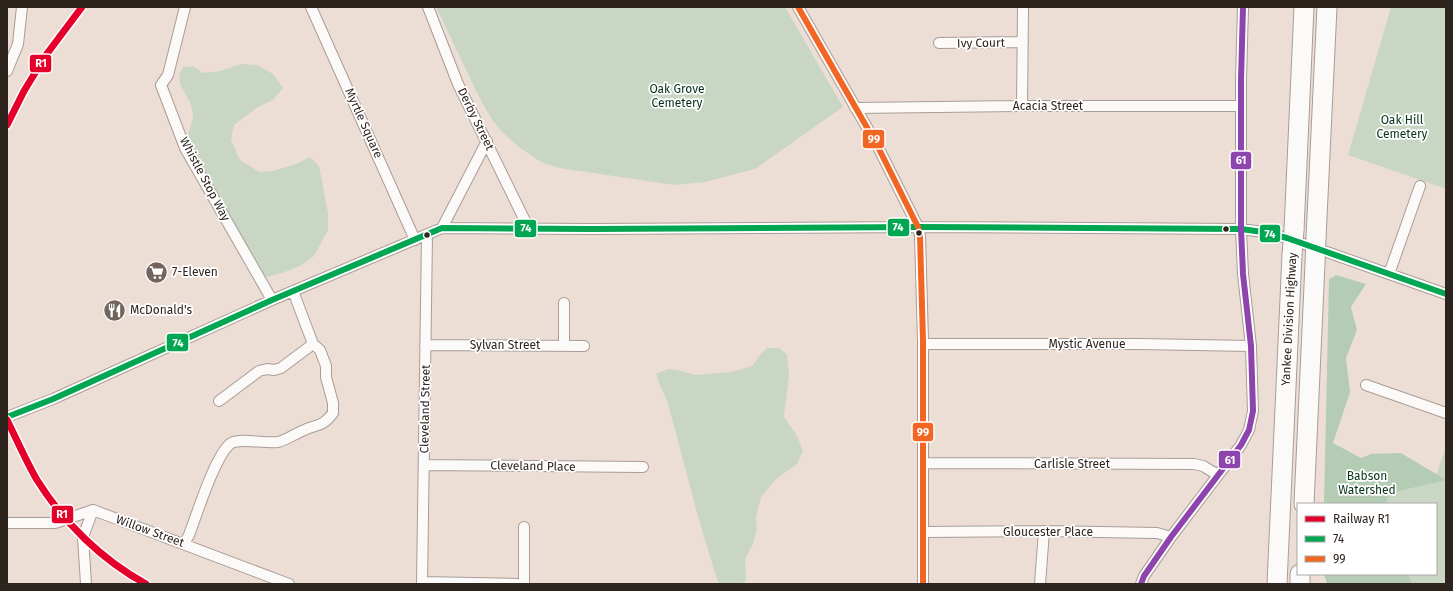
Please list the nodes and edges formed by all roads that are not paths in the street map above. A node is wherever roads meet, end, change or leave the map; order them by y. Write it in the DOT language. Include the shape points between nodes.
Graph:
graph roads {
  1 [pos="22,7"];
  2 [pos="185,7"];
  3 [pos="311,7"];
  4 [pos="428,7"];
  5 [pos="798,7"];
  6 [pos="1023,7"];
  7 [pos="1243,7"];
  8 [pos="1304,7"];
  9 [pos="1328,7"];
  10 [pos="1023,42"];
  11 [pos="939,43"];
  12 [pos="7,71"];
  13 [pos="1022,106"];
  14 [pos="1241,106"];
  15 [pos="855,108"];
  16 [pos="487,141"];
  17 [pos="1420,186"];
  18 [pos="918,227"];
  19 [pos="442,228"];
  20 [pos="529,228"];
  21 [pos="1240,229"];
  22 [pos="427,235"];
  23 [pos="415,240"];
  24 [pos="1389,274"];
  25 [pos="293,292"];
  26 [pos="1446,294"];
  27 [pos="272,300"];
  28 [pos="564,303"];
  29 [pos="313,344"];
  30 [pos="923,344"];
  31 [pos="425,345"];
  32 [pos="564,346"];
  33 [pos="584,346"];
  34 [pos="1251,346"];
  35 [pos="1366,385"];
  36 [pos="219,401"];
  37 [pos="1446,413"];
  38 [pos="7,417"];
  39 [pos="923,463"];
  40 [pos="424,465"];
  41 [pos="643,467"];
  42 [pos="1218,475"];
  43 [pos="1304,503"];
  44 [pos="93,510"];
  45 [pos="7,523"];
  46 [pos="524,527"];
  47 [pos="1044,531"];
  48 [pos="923,532"];
  49 [pos="1171,537"];
  50 [pos="184,544"];
  51 [pos="422,583"];
  52 [pos="86,584"];
  53 [pos="289,584"];
  54 [pos="518,584"];
  55 [pos="524,584"];
  56 [pos="924,584"];
  57 [pos="1040,584"];
  58 [pos="1140,584"];
  59 [pos="1277,584"];
  1 -- 12 [label="street" via="18,44"];
  2 -- 27 [label="street, Whistle Stop Way" via="168,75 161,85 186,148"];
  3 -- 23 [label="street, Myrtle Square"];
  4 -- 16 [label="street, Derby Street" via="458,84"];
  5 -- 15 [label="street"];
  6 -- 10 [label="street"];
  7 -- 14 [label="street"];
  8 -- 59 [label="highway, Yankee Division Highway, bridge"];
  9 -- 43 [label="highway, Yankee Division Highway, bridge"];
  10 -- 11 [label="street, Ivy Court"];
  10 -- 13 [label="street"];
  13 -- 14 [label="street, Acacia Street"];
  13 -- 15 [label="street, Acacia Street"];
  14 -- 21 [label="street"];
  15 -- 18 [label="street" via="877,145"];
  16 -- 19 [label="street"];
  16 -- 20 [label="street, Derby Street"];
  17 -- 24 [label="street"];
  18 -- 20 [label="street"];
  18 -- 21 [label="street"];
  18 -- 30 [label="street"];
  19 -- 20 [label="street"];
  19 -- 22 [label="street"];
  21 -- 24 [label="street" via="1287,238"];
  21 -- 34 [label="street"];
  22 -- 23 [label="street"];
  22 -- 31 [label="street, Cleveland Street"];
  23 -- 25 [label="street"];
  24 -- 26 [label="street"];
  25 -- 27 [label="street"];
  25 -- 29 [label="street"];
  27 -- 38 [label="street" via="53,399"];
  28 -- 32 [label="street"];
  29 -- 36 [label="street" via="281,368 259,371"];
  29 -- 50 [label="street" via="320,350 326,366 333,413 326,422 278,442 242,440 231,443 218,459"];
  30 -- 34 [label="street, Mystic Avenue"];
  30 -- 39 [label="street"];
  31 -- 32 [label="street, Sylvan Street"];
  31 -- 40 [label="street, Cleveland Street"];
  32 -- 33 [label="street, Sylvan Street"];
  34 -- 42 [label="street" via="1251,423 1241,445"];
  35 -- 37 [label="street"];
  39 -- 42 [label="street, Carlisle Street" via="1194,464"];
  39 -- 48 [label="street"];
  40 -- 41 [label="street, Cleveland Place"];
  40 -- 51 [label="street, Cleveland Street"];
  42 -- 49 [label="street"];
  44 -- 45 [label="street" via="55,523"];
  44 -- 50 [label="street, Willow Street"];
  44 -- 52 [label="street" via="83,537"];
  46 -- 55 [label="street"];
  47 -- 48 [label="street, Gloucester Place"];
  47 -- 49 [label="street, Gloucester Place" via="1157,533"];
  47 -- 57 [label="street"];
  48 -- 56 [label="street"];
  49 -- 58 [label="street"];
  50 -- 53 [label="street, Willow Street"];
  51 -- 54 [label="street"];
}
